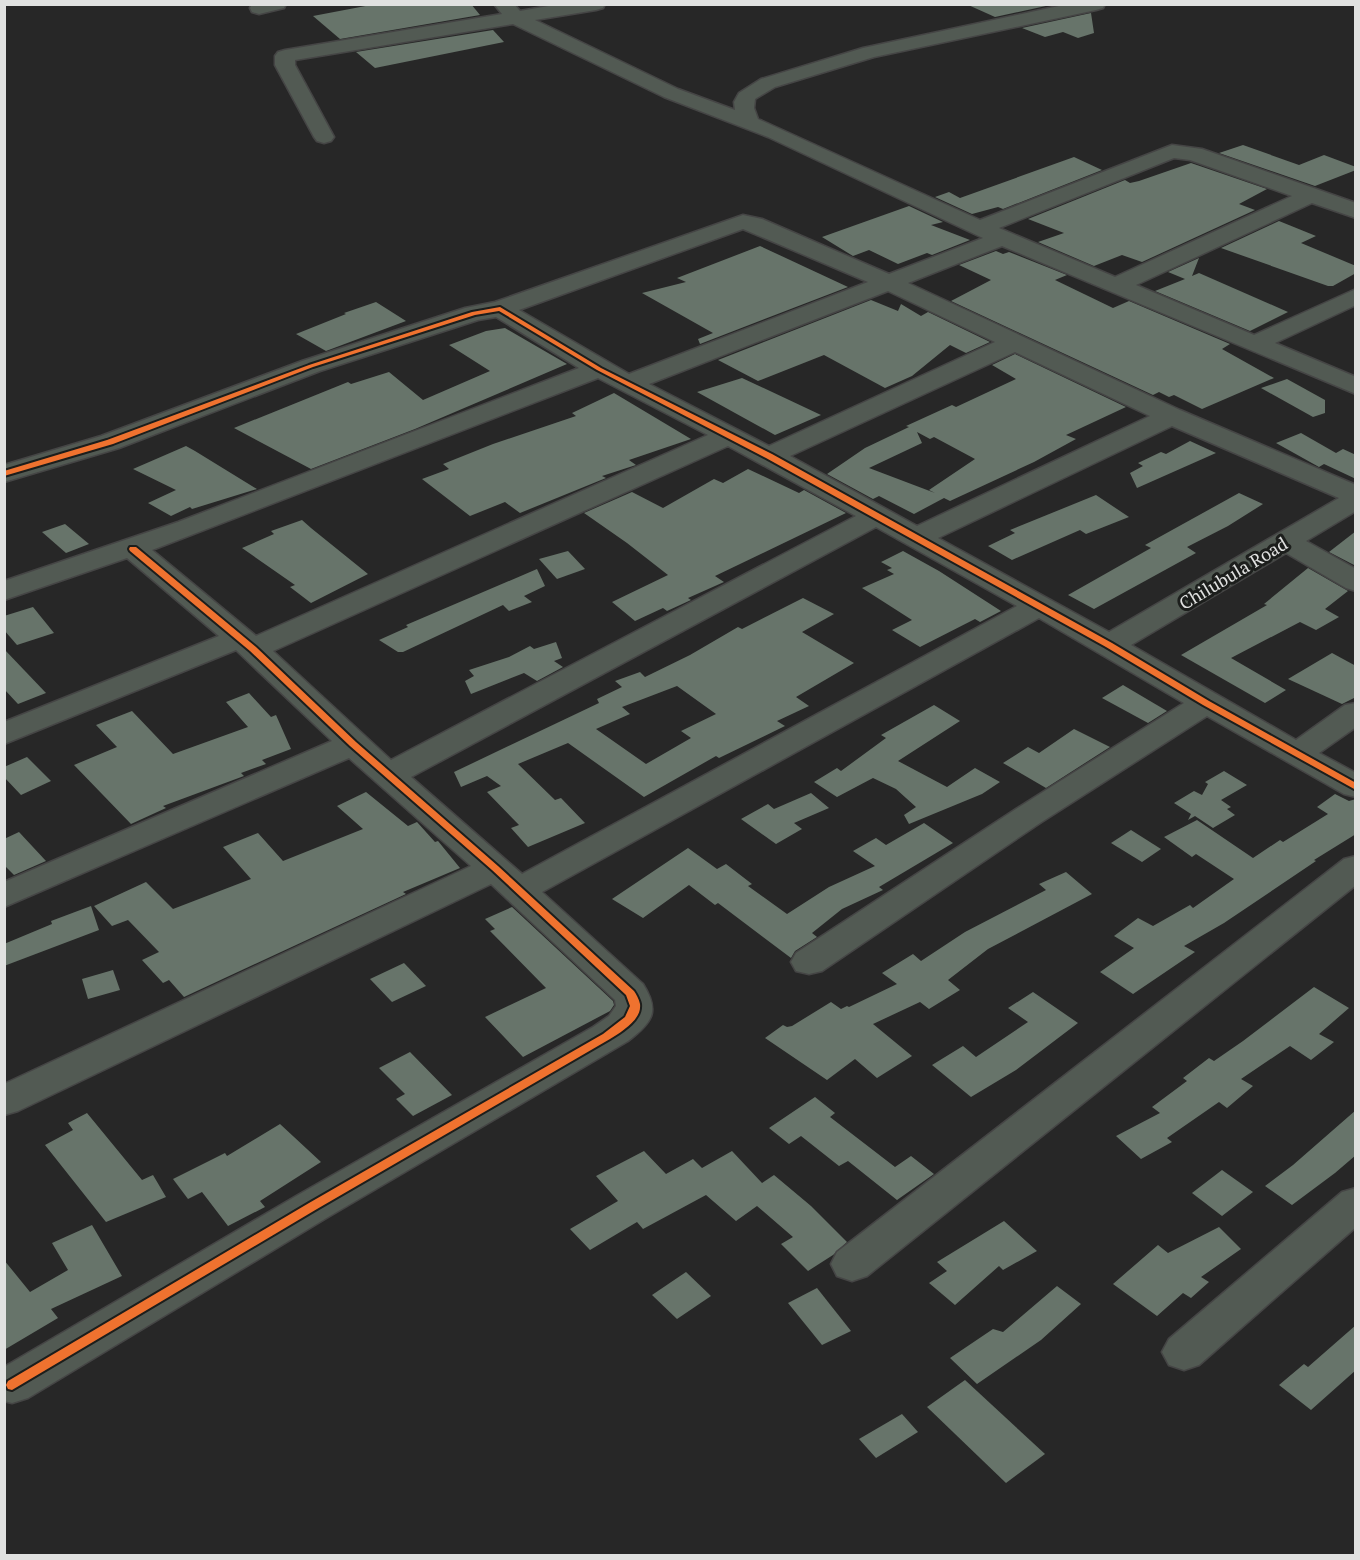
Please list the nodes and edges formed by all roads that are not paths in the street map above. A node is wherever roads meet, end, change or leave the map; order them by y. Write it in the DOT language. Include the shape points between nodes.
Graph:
graph roads {
  1 [pos="596,4"];
  2 [pos="1096,4"];
  3 [pos="510,11"];
  4 [pos="749,123"];
  5 [pos="324,137"];
  6 [pos="1312,195"];
  7 [pos="1356,211"];
  8 [pos="979,228"];
  9 [pos="1002,238"];
  10 [pos="888,282"];
  11 [pos="1118,285"];
  12 [pos="1356,296"];
  13 [pos="500,309"];
  14 [pos="1014,343"];
  15 [pos="1256,343"];
  16 [pos="599,369"];
  17 [pos="627,384"];
  18 [pos="1356,386"];
  19 [pos="1170,416"];
  20 [pos="728,436"];
  21 [pos="769,456"];
  22 [pos="4,474"];
  23 [pos="1356,497"];
  24 [pos="876,516"];
  25 [pos="915,538"];
  26 [pos="1286,542"];
  27 [pos="133,549"];
  28 [pos="1356,582"];
  29 [pos="4,591"];
  30 [pos="1037,607"];
  31 [pos="247,644"];
  32 [pos="1109,645"];
  33 [pos="1206,703"];
  34 [pos="1356,712"];
  35 [pos="4,734"];
  36 [pos="353,744"];
  37 [pos="1298,753"];
  38 [pos="389,775"];
  39 [pos="1356,787"];
  40 [pos="1356,867"];
  41 [pos="507,879"];
  42 [pos="4,897"];
  43 [pos="809,962"];
  44 [pos="4,1101"];
  45 [pos="1356,1203"];
  46 [pos="852,1264"];
  47 [pos="1184,1352"];
  48 [pos="12,1385"];
  1 -- 3 [label="street"];
  2 -- 4 [label="street" via="870,52 768,83 744,98 742,107"];
  3 -- 4 [label="street" via="671,93"];
  3 -- 5 [label="street" via="285,57 285,65"];
  4 -- 8 [label="street"];
  6 -- 7 [label="street"];
  6 -- 8 [label="street" via="1194,154 1172,151"];
  6 -- 11 [label="street"];
  8 -- 9 [label="street"];
  9 -- 10 [label="street"];
  9 -- 11 [label="street"];
  10 -- 13 [label="street" via="743,222"];
  10 -- 14 [label="street"];
  10 -- 17 [label="street"];
  11 -- 15 [label="street"];
  12 -- 15 [label="street"];
  13 -- 16 [label="street"];
  13 -- 22 [label="street" via="474,313 311,366 110,442"];
  14 -- 19 [label="street"];
  14 -- 21 [label="street"];
  15 -- 18 [label="street"];
  16 -- 17 [label="street"];
  16 -- 27 [label="street"];
  17 -- 20 [label="street"];
  19 -- 23 [label="street"];
  19 -- 25 [label="street"];
  20 -- 21 [label="street"];
  20 -- 31 [label="street"];
  21 -- 24 [label="street"];
  23 -- 26 [label="street, Chilubula Road"];
  24 -- 25 [label="street"];
  24 -- 38 [label="street"];
  25 -- 30 [label="street"];
  26 -- 28 [label="street"];
  26 -- 32 [label="street, Chilubula Road"];
  27 -- 29 [label="street"];
  27 -- 31 [label="street"];
  30 -- 32 [label="street"];
  30 -- 41 [label="street"];
  31 -- 35 [label="street"];
  31 -- 36 [label="street"];
  32 -- 33 [label="street"];
  33 -- 37 [label="street"];
  33 -- 43 [label="street"];
  34 -- 37 [label="street"];
  36 -- 38 [label="street"];
  36 -- 42 [label="street"];
  37 -- 39 [label="street"];
  38 -- 41 [label="street"];
  40 -- 46 [label="street"];
  41 -- 44 [label="street"];
  41 -- 48 [label="street" via="630,993 636,1004 634,1015 622,1026"];
  45 -- 47 [label="street"];
}
